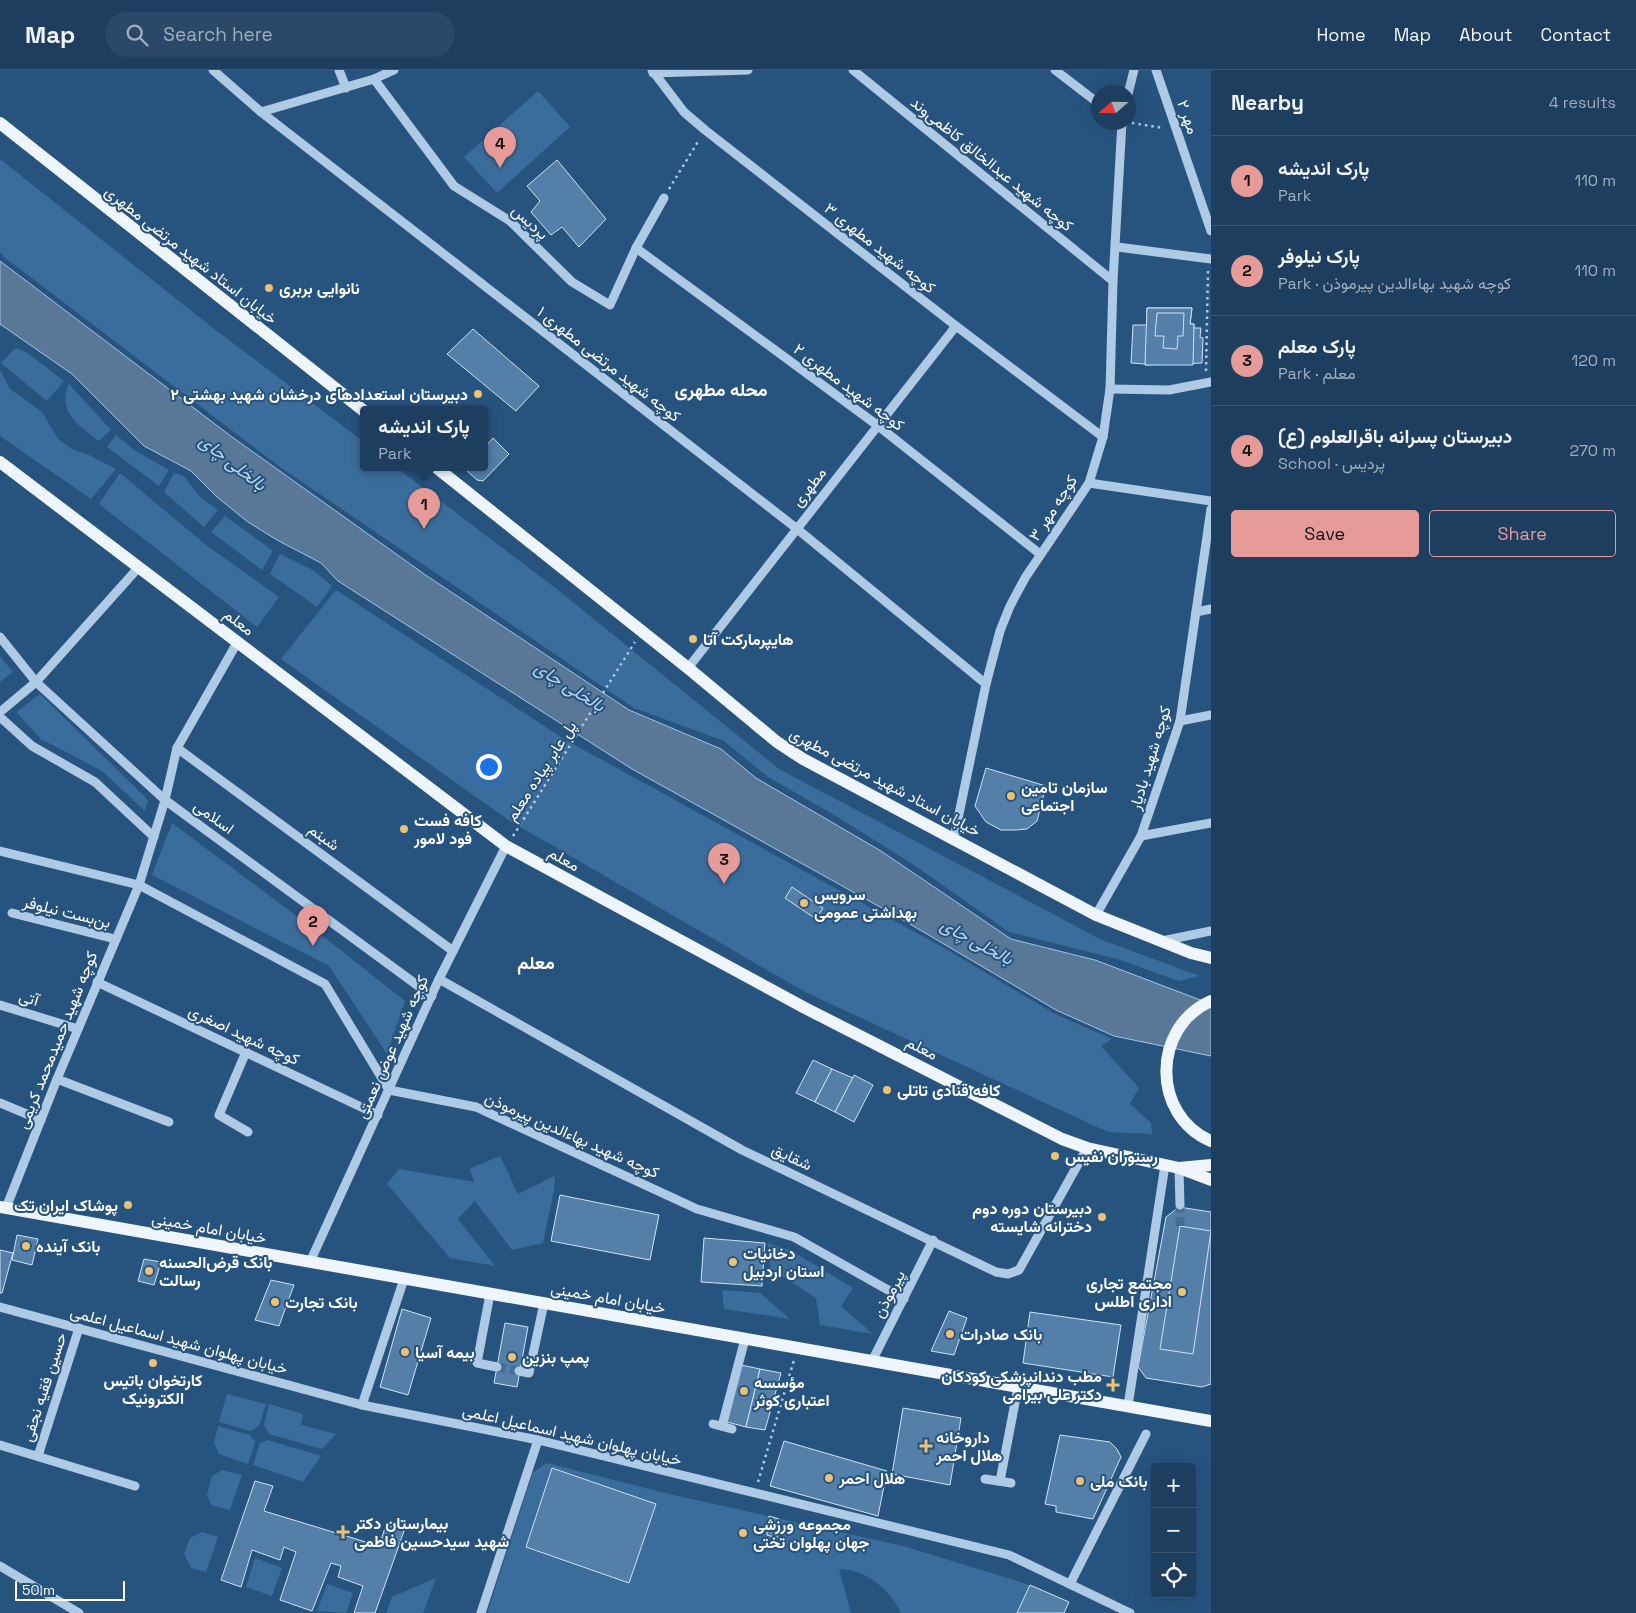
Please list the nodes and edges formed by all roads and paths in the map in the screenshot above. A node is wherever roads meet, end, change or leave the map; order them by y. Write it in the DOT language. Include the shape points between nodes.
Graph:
graph roads {
  1 [pos="213,70"];
  2 [pos="339,70"];
  3 [pos="394,70"];
  4 [pos="748,70"];
  5 [pos="853,70"];
  6 [pos="1055,70"];
  7 [pos="1134,70"];
  8 [pos="1156,70"];
  9 [pos="652,71"];
  10 [pos="374,79"];
  11 [pos="1130,85"];
  12 [pos="346,88"];
  13 [pos="1091,98"];
  14 [pos="261,112"];
  15 [pos="0,123"];
  16 [pos="1136,123"];
  17 [pos="705,130"];
  18 [pos="1122,130"];
  19 [pos="1177,131"];
  20 [pos="664,198"];
  21 [pos="1211,231"];
  22 [pos="1116,247"];
  23 [pos="636,248"];
  24 [pos="1210,258"];
  25 [pos="1113,281"];
  26 [pos="956,326"];
  27 [pos="1208,382"];
  28 [pos="1110,389"];
  29 [pos="360,408"];
  30 [pos="877,425"];
  31 [pos="1103,437"];
  32 [pos="0,462"];
  33 [pos="440,471"];
  34 [pos="1089,483"];
  35 [pos="1211,501"];
  36 [pos="1211,509"];
  37 [pos="796,528"];
  38 [pos="1040,554"];
  39 [pos="138,568"];
  40 [pos="1211,609"];
  41 [pos="1196,612"];
  42 [pos="641,631"];
  43 [pos="0,637"];
  44 [pos="238,641"];
  45 [pos="688,668"];
  46 [pos="36,682"];
  47 [pos="986,684"];
  48 [pos="0,712"];
  49 [pos="1211,715"];
  50 [pos="0,717"];
  51 [pos="1180,721"];
  52 [pos="177,748"];
  53 [pos="166,800"];
  54 [pos="1211,823"];
  55 [pos="1141,836"];
  56 [pos="154,837"];
  57 [pos="954,838"];
  58 [pos="506,846"];
  59 [pos="0,851"];
  60 [pos="139,884"];
  61 [pos="12,913"];
  62 [pos="1096,915"];
  63 [pos="1211,932"];
  64 [pos="115,940"];
  65 [pos="1160,941"];
  66 [pos="453,951"];
  67 [pos="1211,958"];
  68 [pos="439,979"];
  69 [pos="97,982"];
  70 [pos="432,996"];
  71 [pos="1211,1000"];
  72 [pos="0,1005"];
  73 [pos="78,1029"];
  74 [pos="246,1052"];
  75 [pos="57,1079"];
  76 [pos="389,1090"];
  77 [pos="0,1103"];
  78 [pos="378,1115"];
  79 [pos="41,1120"];
  80 [pos="169,1122"];
  81 [pos="248,1132"];
  82 [pos="1211,1140"];
  83 [pos="1087,1148"];
  84 [pos="1165,1165"];
  85 [pos="1211,1165"];
  86 [pos="1179,1168"];
  87 [pos="1211,1180"];
  88 [pos="1180,1205"];
  89 [pos="3,1208"];
  90 [pos="933,1240"];
  91 [pos="310,1262"];
  92 [pos="404,1278"];
  93 [pos="490,1294"];
  94 [pos="904,1299"];
  95 [pos="544,1303"];
  96 [pos="0,1307"];
  97 [pos="79,1328"];
  98 [pos="745,1339"];
  99 [pos="798,1348"];
  100 [pos="872,1361"];
  101 [pos="497,1367"];
  102 [pos="520,1371"];
  103 [pos="1018,1387"];
  104 [pos="362,1405"];
  105 [pos="1128,1406"];
  106 [pos="1211,1421"];
  107 [pos="732,1429"];
  108 [pos="1146,1434"];
  109 [pos="538,1440"];
  110 [pos="0,1445"];
  111 [pos="38,1456"];
  112 [pos="985,1479"];
  113 [pos="1000,1481"];
  114 [pos="1011,1483"];
  115 [pos="134,1486"];
  116 [pos="754,1493"];
  117 [pos="0,1566"];
  118 [pos="1070,1584"];
  119 [pos="79,1613"];
  120 [pos="481,1613"];
  121 [pos="1130,1613"];
  1 -- 14 [label="street, کوچه شهید مرتضی مطهری ۱"];
  2 -- 12 [label="street"];
  3 -- 10 [label="street"];
  4 -- 9 [label="street"];
  5 -- 25 [label="street, کوچه شهید عبدالخالق کاظمی‌وند"];
  6 -- 13 [label="street"];
  7 -- 11 [label="street"];
  8 -- 19 [label="street, مهر ۲"];
  9 -- 17 [label="street, کوچه شهید مطهری ۳" via="684,112"];
  10 -- 12 [label="street"];
  10 -- 23 [label="street, پردیس" via="454,186 510,221 572,282 610,305"];
  12 -- 14 [label="street"];
  14 -- 37 [label="street, کوچه شهید مرتضی مطهری ۱"];
  15 -- 29 [label="main road, خیابان استاد شهید مرتضی مطهری"];
  16 -- 19 [label="path"];
  17 -- 20 [label="path"];
  17 -- 26 [label="street, کوچه شهید مطهری ۳"];
  18 -- 22 [label="street, کوچه مهر ۳"];
  19 -- 21 [label="street, مهر ۲"];
  20 -- 23 [label="street, پردیس"];
  22 -- 24 [label="street"];
  22 -- 25 [label="street, کوچه مهر ۳"];
  23 -- 30 [label="street, کوچه شهید مطهری ۲"];
  24 -- 27 [label="path"];
  25 -- 28 [label="street, کوچه مهر ۳"];
  26 -- 30 [label="street, مطهری"];
  26 -- 31 [label="street, کوچه شهید مطهری ۳"];
  27 -- 28 [label="street" via="1169,390"];
  28 -- 31 [label="street, کوچه مهر ۳"];
  30 -- 37 [label="street, مطهری"];
  30 -- 38 [label="street, کوچه شهید مطهری ۲"];
  31 -- 34 [label="street, کوچه مهر ۳"];
  32 -- 39 [label="main road, معلم"];
  33 -- 42 [label="main road, خیابان استاد شهید مرتضی مطهری"];
  34 -- 35 [label="street"];
  34 -- 38 [label="street, کوچه مهر ۳"];
  36 -- 41 [label="street, کوچه شهید بادیار"];
  37 -- 45 [label="street, مطهری"];
  37 -- 47 [label="street, کوچه شهید مرتضی مطهری ۱"];
  38 -- 47 [label="street, کوچه مهر ۳" via="1010,606"];
  39 -- 44 [label="main road, معلم"];
  39 -- 46 [label="street"];
  40 -- 41 [label="street"];
  41 -- 51 [label="street, کوچه شهید بادیار"];
  42 -- 45 [label="main road, خیابان استاد شهید مرتضی مطهری"];
  42 -- 58 [label="path, پل عابر پیاده معلم"];
  43 -- 46 [label="street, اسلامی"];
  44 -- 52 [label="street, کوچه شهید حمیدمحمد کریمی"];
  44 -- 58 [label="main road, معلم"];
  45 -- 57 [label="main road, خیابان استاد شهید مرتضی مطهری" via="783,746"];
  46 -- 48 [label="street"];
  46 -- 53 [label="street, اسلامی"];
  47 -- 57 [label="street, کوچه مهر ۳"];
  49 -- 51 [label="street"];
  50 -- 56 [label="street" via="32,746 95,782"];
  51 -- 55 [label="street, کوچه شهید بادیار"];
  52 -- 53 [label="street, کوچه شهید حمیدمحمد کریمی"];
  52 -- 66 [label="street, شبنم"];
  53 -- 56 [label="street, کوچه شهید حمیدمحمد کریمی"];
  53 -- 70 [label="street, اسلامی"];
  54 -- 55 [label="street"];
  55 -- 62 [label="street, کوچه شهید بادیار"];
  56 -- 60 [label="street, کوچه شهید حمیدمحمد کریمی"];
  57 -- 62 [label="main road, خیابان استاد شهید مرتضی مطهری"];
  58 -- 66 [label="street, کوچه شهید عوض نعمتی"];
  58 -- 83 [label="main road, معلم" via="805,1008 1062,1139"];
  59 -- 60 [label="street"];
  60 -- 64 [label="street, کوچه شهید حمیدمحمد کریمی"];
  60 -- 76 [label="street" via="325,984"];
  61 -- 64 [label="street, بن‌بست نیلوفر"];
  62 -- 65 [label="main road, خیابان استاد شهید مرتضی مطهری"];
  63 -- 65 [label="street"];
  64 -- 69 [label="street, کوچه شهید حمیدمحمد کریمی"];
  65 -- 67 [label="main road, خیابان استاد شهید مرتضی مطهری"];
  66 -- 68 [label="street, کوچه شهید عوض نعمتی"];
  68 -- 70 [label="street, کوچه شهید عوض نعمتی"];
  68 -- 90 [label="street, شقایق" via="742,1150"];
  69 -- 73 [label="street, کوچه شهید حمیدمحمد کریمی"];
  69 -- 74 [label="street, کوچه شهید اصغری"];
  70 -- 76 [label="street, کوچه شهید عوض نعمتی"];
  71 -- 82 [label="main road" via="1197,1008 1179,1027 1168,1051 1165,1075 1170,1099 1179,1114 1191,1128"];
  72 -- 73 [label="street, آتی"];
  73 -- 75 [label="street, کوچه شهید حمیدمحمد کریمی"];
  74 -- 78 [label="street, کوچه شهید اصغری"];
  74 -- 81 [label="street" via="219,1115"];
  75 -- 79 [label="street, کوچه شهید حمیدمحمد کریمی"];
  75 -- 80 [label="street"];
  76 -- 78 [label="street, کوچه شهید عوض نعمتی"];
  76 -- 94 [label="street, کوچه شهید بهاءالدین پیرموذن" via="476,1107 697,1209 794,1237"];
  77 -- 79 [label="street"];
  78 -- 91 [label="street, کوچه شهید عوض نعمتی"];
  79 -- 89 [label="street, کوچه شهید حمیدمحمد کریمی"];
  83 -- 84 [label="main road, معلم"];
  83 -- 90 [label="street, شقایق" via="1019,1270 1008,1274 996,1272"];
  84 -- 86 [label="main road, معلم"];
  84 -- 105 [label="street"];
  85 -- 86 [label="main road"];
  86 -- 87 [label="main road"];
  86 -- 88 [label="street"];
  89 -- 91 [label="main road, خیابان امام خمینی"];
  90 -- 94 [label="street, پیرموذن"];
  91 -- 92 [label="main road, خیابان امام خمینی"];
  92 -- 93 [label="main road, خیابان امام خمینی"];
  92 -- 104 [label="street"];
  93 -- 95 [label="main road, خیابان امام خمینی"];
  93 -- 101 [label="street" via="477,1363"];
  94 -- 100 [label="street, پیرموذن"];
  95 -- 98 [label="main road, خیابان امام خمینی"];
  95 -- 102 [label="street" via="529,1373"];
  96 -- 97 [label="street, خیابان پهلوان شهید اسماعیل اعلمی"];
  97 -- 104 [label="street, خیابان پهلوان شهید اسماعیل اعلمی"];
  97 -- 111 [label="street, حسین فقیه نجفی"];
  98 -- 99 [label="main road, خیابان امام خمینی"];
  98 -- 107 [label="street" via="717,1425"];
  99 -- 100 [label="main road, خیابان امام خمینی"];
  99 -- 116 [label="path"];
  100 -- 103 [label="main road, خیابان امام خمینی"];
  103 -- 105 [label="main road, خیابان امام خمینی"];
  103 -- 113 [label="street"];
  104 -- 109 [label="street, خیابان پهلوان شهید اسماعیل اعلمی"];
  105 -- 106 [label="main road, خیابان امام خمینی"];
  108 -- 118 [label="street"];
  109 -- 116 [label="street, خیابان پهلوان شهید اسماعیل اعلمی"];
  109 -- 120 [label="street"];
  110 -- 111 [label="street"];
  111 -- 115 [label="street"];
  112 -- 113 [label="street"];
  113 -- 114 [label="street"];
  116 -- 118 [label="street, خیابان پهلوان شهید اسماعیل اعلمی" via="1009,1555"];
  117 -- 119 [label="street"];
  118 -- 121 [label="street, خیابان پهلوان شهید اسماعیل اعلمی"];
}
